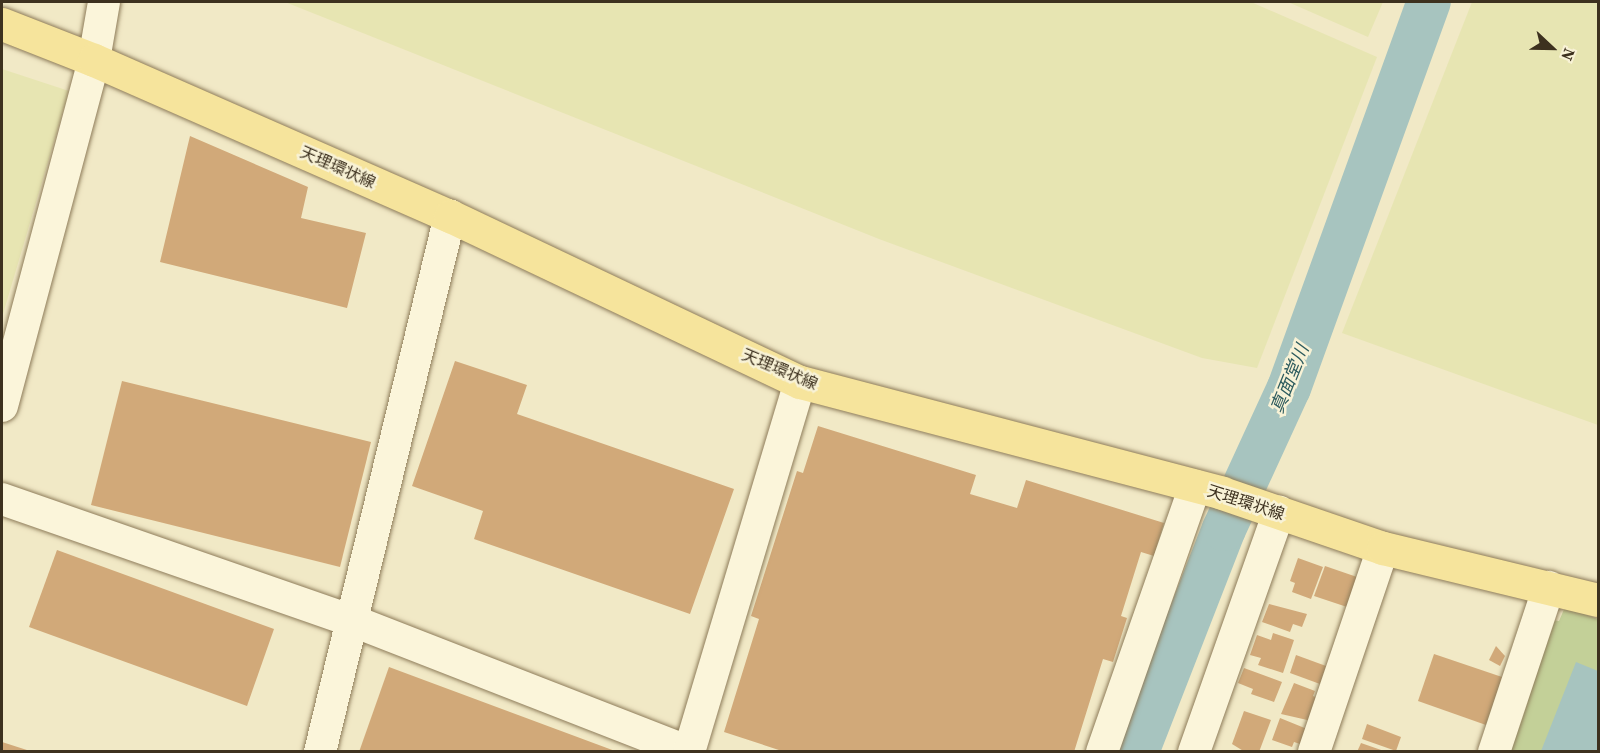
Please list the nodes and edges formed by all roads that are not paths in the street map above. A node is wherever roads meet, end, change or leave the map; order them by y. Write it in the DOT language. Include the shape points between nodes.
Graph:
graph roads {
  1 [pos="104,2"];
  2 [pos="2,24"];
  3 [pos="94,60"];
  4 [pos="450,216"];
  5 [pos="800,382"];
  6 [pos="2,406"];
  7 [pos="1209,490"];
  8 [pos="2,499"];
  9 [pos="1272,510"];
  10 [pos="1383,548"];
  11 [pos="1549,587"];
  12 [pos="1599,600"];
  13 [pos="353,621"];
  14 [pos="320,752"];
  15 [pos="689,752"];
  16 [pos="1102,752"];
  17 [pos="1194,752"];
  18 [pos="1314,752"];
  19 [pos="1494,752"];
  1 -- 3 [label="street"];
  2 -- 3 [label="main road, 天理環状線"];
  3 -- 4 [label="main road, 天理環状線"];
  3 -- 6 [label="street"];
  4 -- 5 [label="main road, 天理環状線"];
  4 -- 13 [label="street"];
  5 -- 7 [label="main road, 天理環状線"];
  5 -- 15 [label="street"];
  7 -- 9 [label="main road, 天理環状線"];
  7 -- 16 [label="street"];
  8 -- 13 [label="street"];
  9 -- 10 [label="main road, 天理環状線"];
  9 -- 17 [label="street"];
  10 -- 11 [label="main road, 天理環状線"];
  10 -- 18 [label="street"];
  11 -- 12 [label="main road, 天理環状線"];
  11 -- 19 [label="street"];
  13 -- 14 [label="street"];
  13 -- 15 [label="street"];
}
